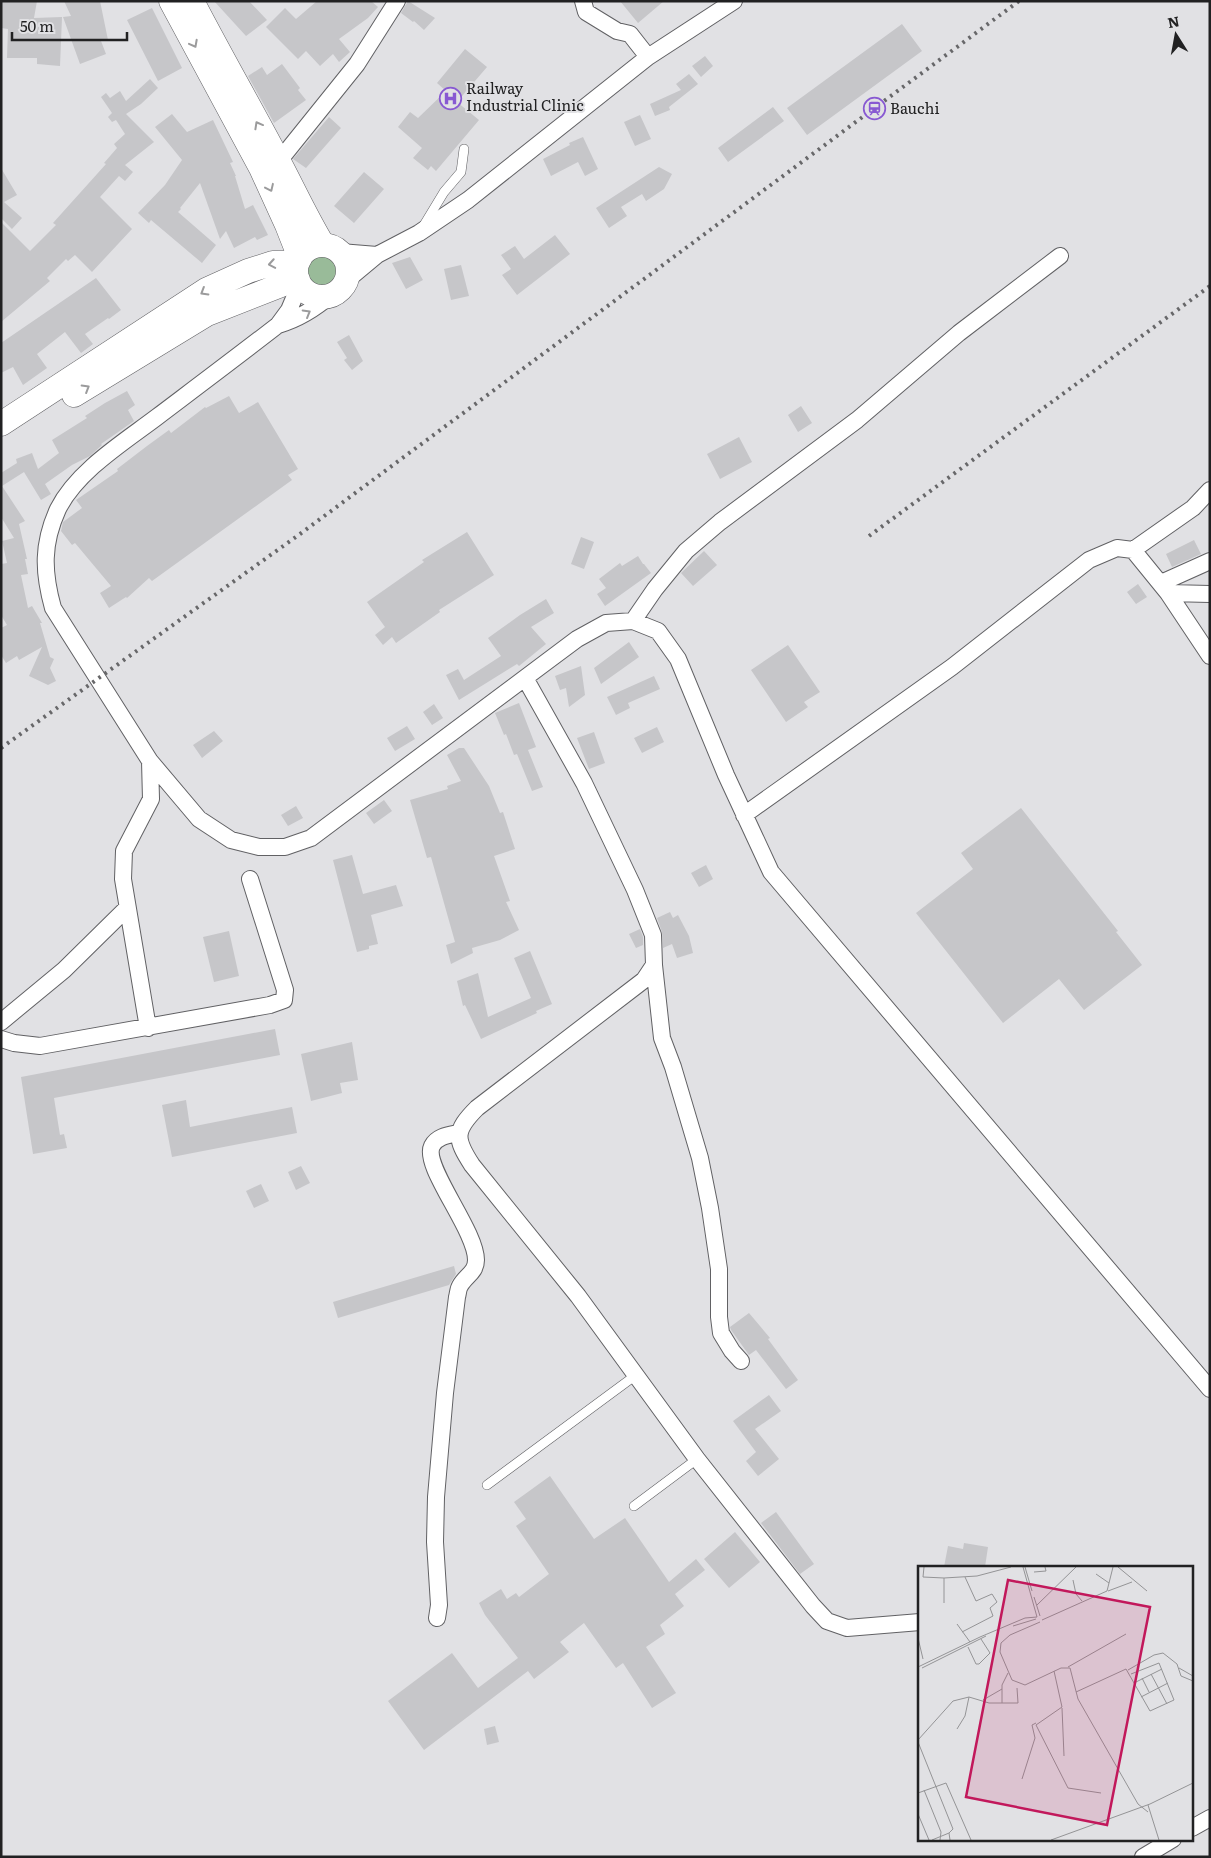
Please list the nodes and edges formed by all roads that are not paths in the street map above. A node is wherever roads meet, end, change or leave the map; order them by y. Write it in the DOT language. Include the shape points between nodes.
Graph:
graph roads {
  1 [pos="171,1"];
  2 [pos="192,1"];
  3 [pos="396,1"];
  4 [pos="583,1"];
  5 [pos="734,1"];
  6 [pos="648,57"];
  7 [pos="464,149"];
  8 [pos="279,161"];
  9 [pos="419,233"];
  10 [pos="331,248"];
  11 [pos="377,255"];
  12 [pos="1060,256"];
  13 [pos="299,271"];
  14 [pos="339,287"];
  15 [pos="278,325"];
  16 [pos="1,424"];
  17 [pos="1,442"];
  18 [pos="1210,490"];
  19 [pos="1134,550"];
  20 [pos="1210,561"];
  21 [pos="1165,588"];
  22 [pos="1210,594"];
  23 [pos="633,621"];
  24 [pos="1208,649"];
  25 [pos="525,678"];
  26 [pos="150,761"];
  27 [pos="744,815"];
  28 [pos="250,879"];
  29 [pos="127,908"];
  30 [pos="654,965"];
  31 [pos="1,1022"];
  32 [pos="148,1028"];
  33 [pos="1,1039"];
  34 [pos="459,1134"];
  35 [pos="741,1361"];
  36 [pos="636,1375"];
  37 [pos="1210,1389"];
  38 [pos="697,1459"];
  39 [pos="487,1485"];
  40 [pos="634,1506"];
  41 [pos="437,1618"];
  42 [pos="918,1622"];
  43 [pos="1210,1818"];
  44 [pos="1194,1827"];
  45 [pos="1171,1840"];
  46 [pos="1143,1857"];
  1 -- 13 [label="street, one-way" via="261,168 287,225"];
  8 -- 2 [label="street, one-way"];
  3 -- 8 [label="street" via="357,64"];
  4 -- 6 [label="street" via="586,12 617,31 630,34"];
  5 -- 6 [label="street"];
  6 -- 9 [label="street" via="474,195"];
  7 -- 9 [label="lane" via="461,172 444,192"];
  8 -- 10 [label="street" via="304,214"];
  9 -- 11 [label="street"];
  10 -- 11 [label="street"];
  10 -- 13 [label="street" via="309,248"];
  10 -- 14 [label="street" via="348,265"];
  11 -- 14 [label="street"];
  12 -- 23 [label="street" via="959,333 857,420 686,551"];
  13 -- 14 [label="street" via="310,294 325,296"];
  13 -- 15 [label="street" via="289,310"];
  13 -- 16 [label="street, one-way" via="273,263 206,290"];
  17 -- 13 [label="street, one-way" via="207,314 286,283"];
  15 -- 14 [label="street, one-way" via="317,307"];
  15 -- 26 [label="street" via="80,479 59,508 49,535 44,563 53,608"];
  18 -- 19 [label="street" via="1193,508"];
  19 -- 21 [label="street"];
  19 -- 27 [label="street" via="1117,548 1089,560 952,667"];
  20 -- 21 [label="street"];
  21 -- 22 [label="street"];
  21 -- 24 [label="street"];
  23 -- 25 [label="street" via="606,623 576,639"];
  23 -- 27 [label="street" via="658,631 678,659"];
  25 -- 26 [label="street" via="311,838 285,847 259,847 231,840 199,819"];
  25 -- 30 [label="street" via="584,783 635,890 653,934"];
  26 -- 29 [label="street" via="151,799 124,851"];
  27 -- 37 [label="street" via="771,872"];
  28 -- 32 [label="street" via="285,990 284,1000 270,1006"];
  29 -- 31 [label="street" via="64,970"];
  29 -- 32 [label="street"];
  30 -- 34 [label="street" via="644,980 477,1108 465,1120"];
  30 -- 35 [label="street" via="662,1038 700,1158 710,1208 719,1269 721,1333"];
  32 -- 33 [label="street" via="40,1046"];
  34 -- 36 [label="street" via="461,1148 472,1165 578,1296"];
  34 -- 41 [label="street" via="438,1140 432,1146 430,1156 468,1231 476,1262 456,1297 445,1393 436,1497"];
  36 -- 38 [label="street"];
  36 -- 39 [label="lane"];
  38 -- 40 [label="lane"];
  38 -- 42 [label="street" via="827,1621 847,1628"];
  43 -- 44 [label="street"];
  45 -- 46 [label="street"];
}
